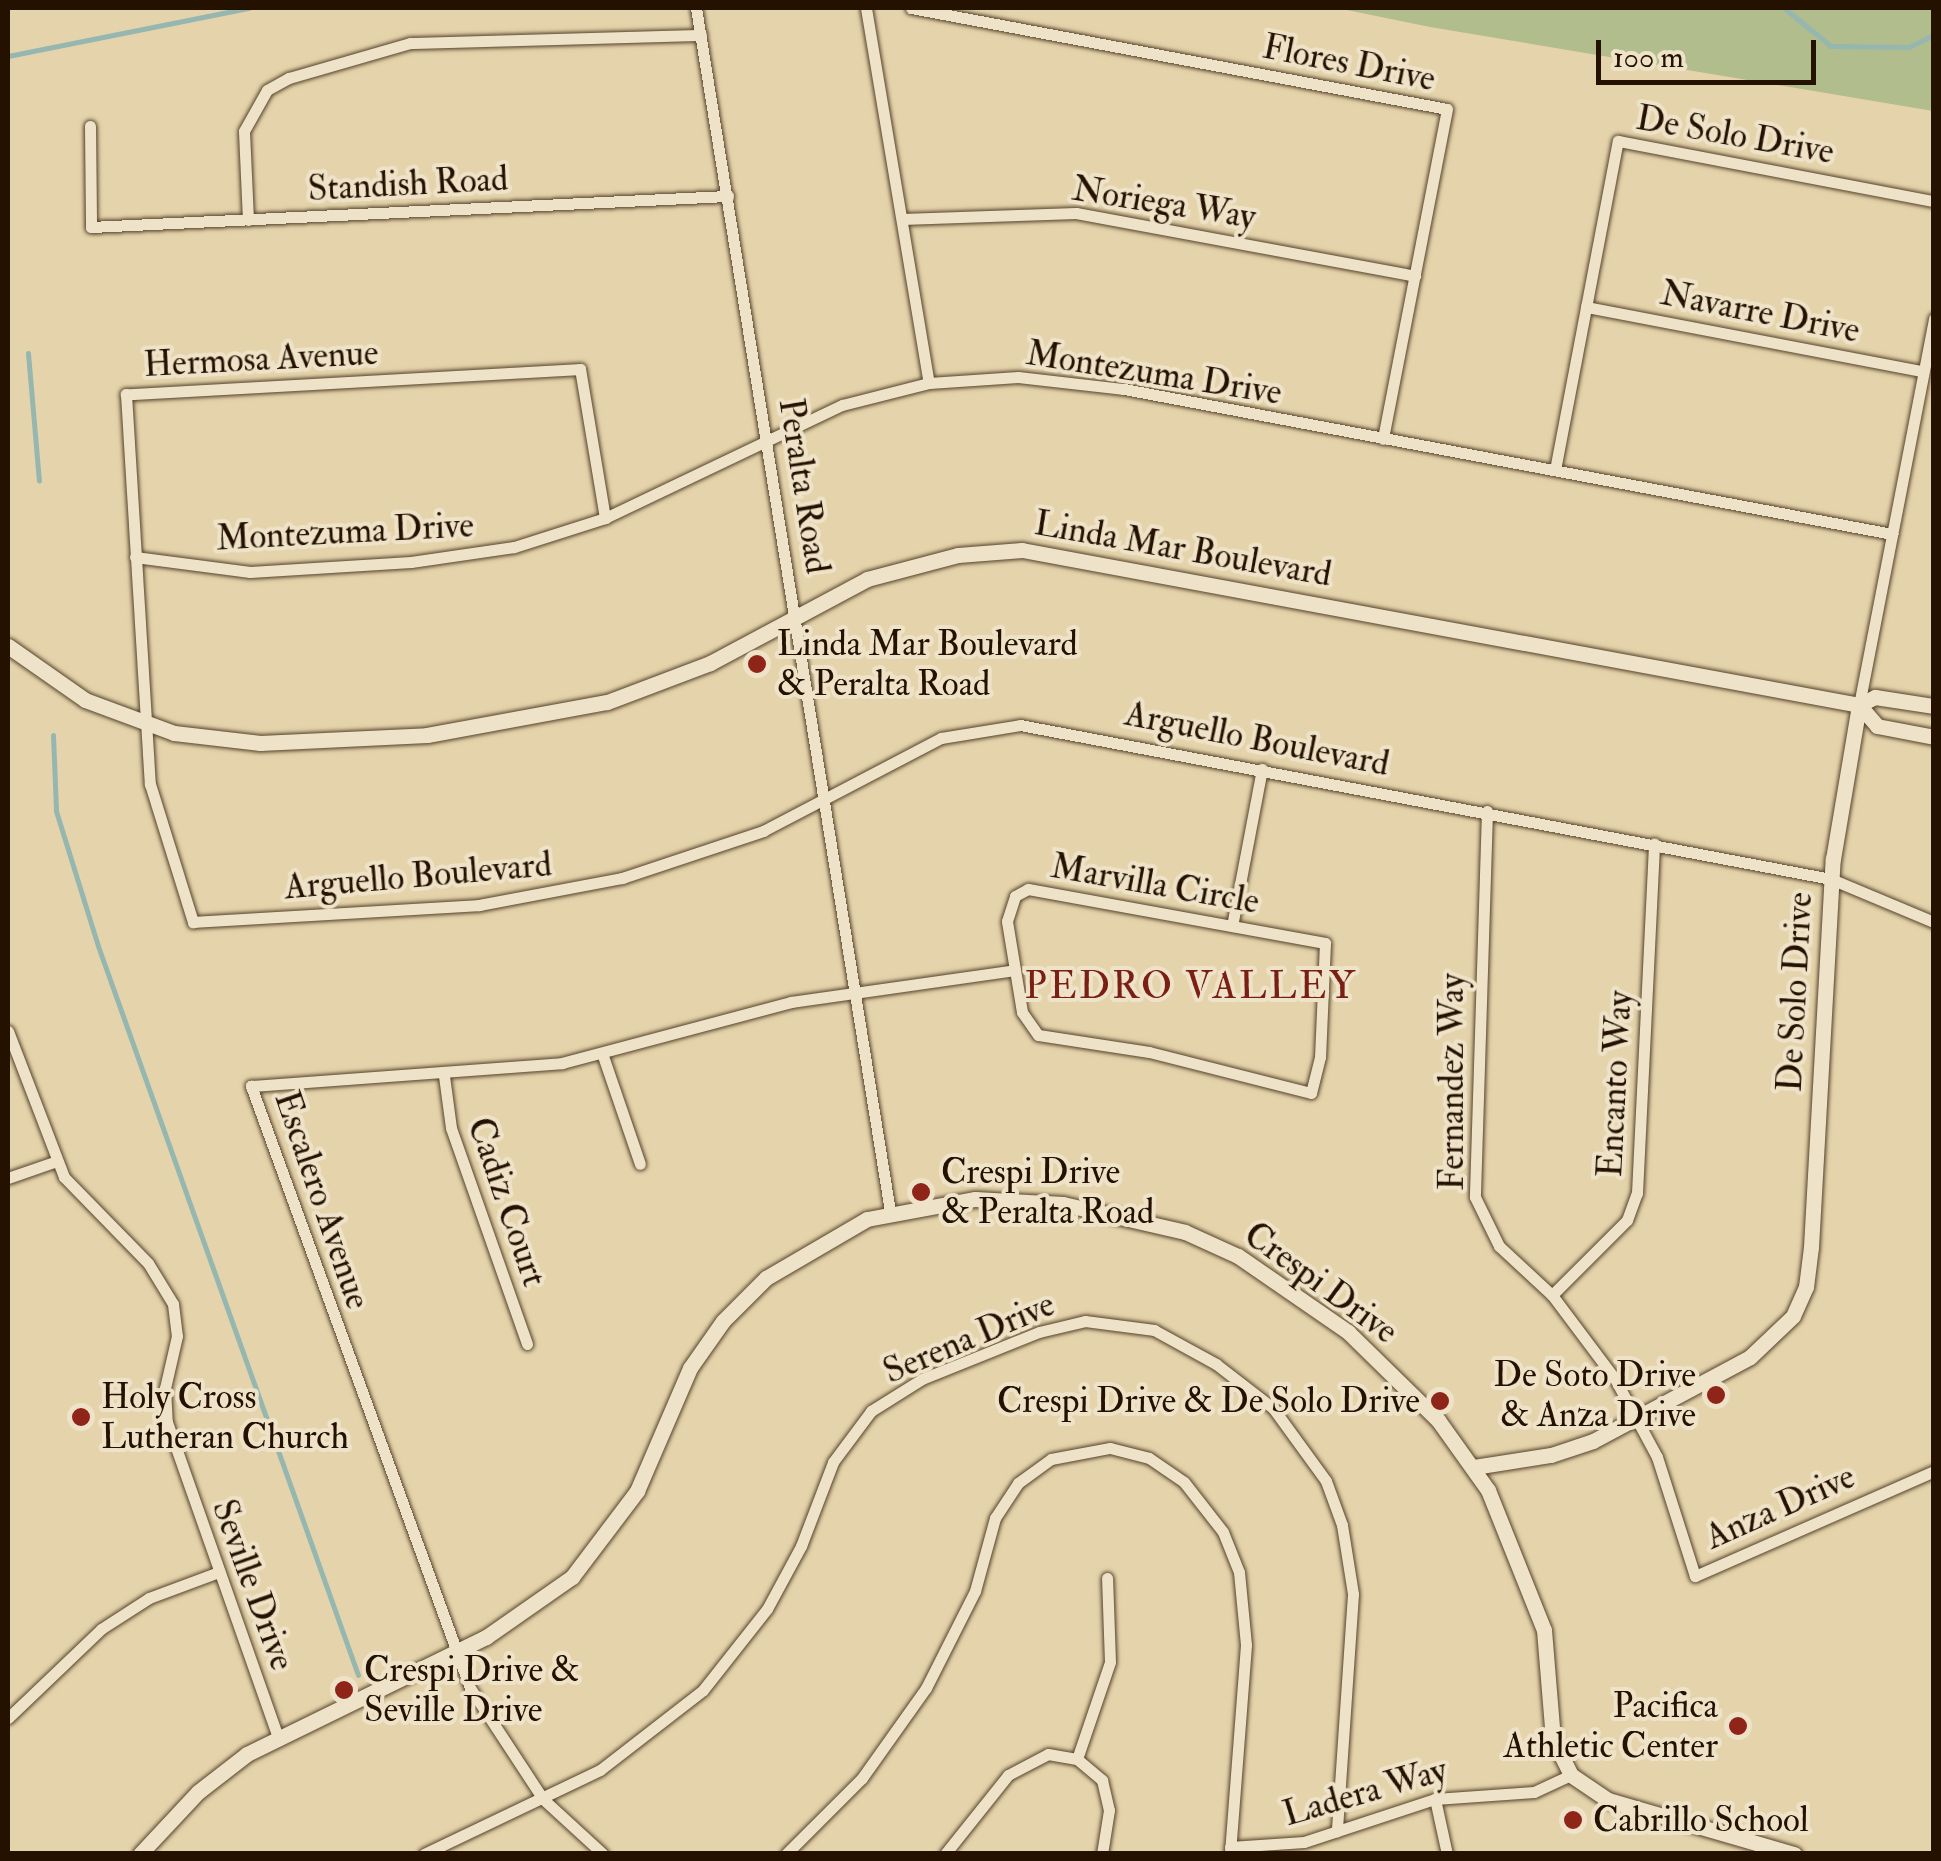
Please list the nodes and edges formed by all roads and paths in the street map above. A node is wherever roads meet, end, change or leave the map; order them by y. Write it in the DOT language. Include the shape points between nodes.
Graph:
graph roads {
  1 [pos="696,8"];
  2 [pos="866,8"];
  3 [pos="910,8"];
  4 [pos="700,35"];
  5 [pos="90,126"];
  6 [pos="728,196"];
  7 [pos="1934,201"];
  8 [pos="902,219"];
  9 [pos="248,220"];
  10 [pos="1414,276"];
  11 [pos="1586,306"];
  12 [pos="1934,318"];
  13 [pos="1923,371"];
  14 [pos="929,383"];
  15 [pos="768,436"];
  16 [pos="1384,439"];
  17 [pos="1554,470"];
  18 [pos="605,518"];
  19 [pos="1892,534"];
  20 [pos="135,558"];
  21 [pos="796,617"];
  22 [pos="8,646"];
  23 [pos="1859,705"];
  24 [pos="1934,706"];
  25 [pos="144,725"];
  26 [pos="1934,737"];
  27 [pos="1262,769"];
  28 [pos="824,802"];
  29 [pos="1487,811"];
  30 [pos="1654,843"];
  31 [pos="1832,879"];
  32 [pos="1934,922"];
  33 [pos="1232,926"];
  34 [pos="1015,970"];
  35 [pos="855,996"];
  36 [pos="8,1030"];
  37 [pos="603,1056"];
  38 [pos="444,1076"];
  39 [pos="54,1162"];
  40 [pos="640,1164"];
  41 [pos="8,1178"];
  42 [pos="890,1211"];
  43 [pos="1552,1295"];
  44 [pos="528,1344"];
  45 [pos="1637,1418"];
  46 [pos="1474,1466"];
  47 [pos="1934,1471"];
  48 [pos="218,1572"];
  49 [pos="1107,1578"];
  50 [pos="454,1652"];
  51 [pos="8,1718"];
  52 [pos="277,1735"];
  53 [pos="1077,1759"];
  54 [pos="1571,1775"];
  55 [pos="543,1799"];
  56 [pos="1435,1799"];
  57 [pos="1337,1831"];
  58 [pos="1230,1850"];
  59 [pos="140,1854"];
  60 [pos="424,1854"];
  61 [pos="603,1854"];
  62 [pos="786,1854"];
  63 [pos="945,1854"];
  64 [pos="1102,1854"];
  65 [pos="1448,1854"];
  66 [pos="1794,1854"];
  1 -- 4 [label="street, Peralta Road"];
  2 -- 8 [label="street"];
  3 -- 10 [label="street, Flores Drive" via="1447,109"];
  4 -- 6 [label="street, Peralta Road"];
  4 -- 9 [label="street" via="410,43 289,78 266,90 244,131"];
  5 -- 9 [label="street, Standish Road" via="90,228"];
  6 -- 9 [label="street, Standish Road"];
  6 -- 15 [label="street, Peralta Road"];
  7 -- 11 [label="street, De Solo Drive" via="1618,141"];
  8 -- 10 [label="street, Noriega Way" via="1025,211 1104,216"];
  8 -- 14 [label="street"];
  10 -- 16 [label="street, Flores Drive"];
  11 -- 13 [label="street, Navarre Drive"];
  11 -- 17 [label="street, De Solo Drive"];
  12 -- 13 [label="street, De Solo Drive"];
  13 -- 19 [label="street, De Solo Drive"];
  14 -- 15 [label="street, Montezuma Drive" via="842,405"];
  14 -- 16 [label="street, Montezuma Drive" via="1072,381"];
  15 -- 18 [label="street, Montezuma Drive"];
  15 -- 21 [label="street, Peralta Road"];
  16 -- 17 [label="street, Montezuma Drive"];
  17 -- 19 [label="street, Montezuma Drive"];
  18 -- 20 [label="street, Montezuma Drive" via="514,547 412,562 250,572"];
  18 -- 20 [label="street, Hermosa Avenue" via="580,369 126,394"];
  19 -- 23 [label="street, De Solo Drive"];
  20 -- 25 [label="street, Hermosa Avenue"];
  21 -- 23 [label="street, Linda Mar Boulevard" via="868,579 926,562 990,551 1054,552"];
  21 -- 25 [label="street, Linda Mar Boulevard" via="642,690 499,727 260,743"];
  21 -- 28 [label="street, Peralta Road"];
  22 -- 25 [label="street, Linda Mar Boulevard" via="60,686"];
  23 -- 24 [label="street, Linda Mar Boulevard" via="1875,696"];
  23 -- 26 [label="street, Linda Mar Boulevard" via="1877,726"];
  23 -- 31 [label="street, De Solo Drive"];
  25 -- 28 [label="street, Arguello Boulevard" via="153,804 193,922 446,908 549,894 697,856"];
  27 -- 28 [label="street, Arguello Boulevard" via="1049,727 993,725 941,738"];
  27 -- 29 [label="street, Arguello Boulevard"];
  27 -- 33 [label="street"];
  28 -- 35 [label="street, Peralta Road"];
  29 -- 30 [label="street, Arguello Boulevard"];
  29 -- 43 [label="street, Fernandez Way" via="1476,1197 1499,1246"];
  30 -- 31 [label="street, Arguello Boulevard"];
  30 -- 43 [label="street, Encanto Way" via="1637,1193 1627,1220"];
  31 -- 32 [label="street, Arguello Boulevard"];
  31 -- 45 [label="street, De Solo Drive" via="1806,1287 1770,1342"];
  33 -- 34 [label="street, Marvilla Circle" via="1028,889 1008,907"];
  33 -- 34 [label="street, Marvilla Circle" via="1325,943 1320,1057 1311,1092 1148,1052 1038,1036 1022,1012"];
  34 -- 35 [label="street, Escalero Avenue"];
  35 -- 37 [label="street, Escalero Avenue" via="791,1002"];
  35 -- 42 [label="street, Peralta Road"];
  36 -- 39 [label="street, Seville Drive"];
  37 -- 38 [label="street, Escalero Avenue"];
  37 -- 40 [label="street"];
  38 -- 44 [label="street, Cadiz Court" via="451,1128"];
  38 -- 50 [label="street, Escalero Avenue" via="252,1086"];
  39 -- 41 [label="street"];
  39 -- 48 [label="street, Seville Drive" via="159,1275 173,1304 177,1336 165,1388 166,1422"];
  42 -- 46 [label="street, Crespi Drive" via="946,1200 1034,1201 1124,1215 1212,1242 1348,1332 1418,1398"];
  42 -- 50 [label="street, Crespi Drive" via="814,1245 744,1299 690,1368 637,1491 596,1552 544,1601"];
  43 -- 45 [label="street, Fernandez Way"];
  45 -- 46 [label="street, De Solo Drive" via="1574,1449"];
  45 -- 47 [label="street, Anza Drive" via="1674,1500 1695,1576"];
  46 -- 54 [label="street, Crespi Drive" via="1536,1603 1548,1655 1553,1739"];
  48 -- 51 [label="street" via="149,1598 101,1628"];
  48 -- 52 [label="street, Seville Drive"];
  49 -- 53 [label="street" via="1110,1662"];
  50 -- 52 [label="street, Crespi Drive"];
  50 -- 55 [label="street, Escalero Avenue" via="487,1719"];
  52 -- 59 [label="street, Crespi Drive" via="198,1792"];
  53 -- 63 [label="street" via="1048,1754 1020,1764"];
  53 -- 64 [label="street" via="1108,1794"];
  54 -- 56 [label="street, Ladera Way" via="1534,1792"];
  54 -- 66 [label="street" via="1608,1800"];
  55 -- 57 [label="street, Serena Drive" via="652,1734 725,1665 785,1579 833,1462 872,1412 922,1380 1039,1332 1108,1320 1177,1340 1255,1392 1303,1442 1326,1481 1348,1548 1353,1594"];
  55 -- 60 [label="street, Serena Drive"];
  55 -- 61 [label="street, Escalero Avenue"];
  56 -- 57 [label="street, Ladera Way"];
  56 -- 65 [label="street"];
  57 -- 58 [label="street, Ladera Way" via="1289,1845"];
  58 -- 62 [label="street" via="1246,1645 1240,1572 1223,1532 1184,1482 1149,1458 1110,1448 1052,1459 1018,1483 995,1518 975,1590 926,1688 862,1778"];
}
